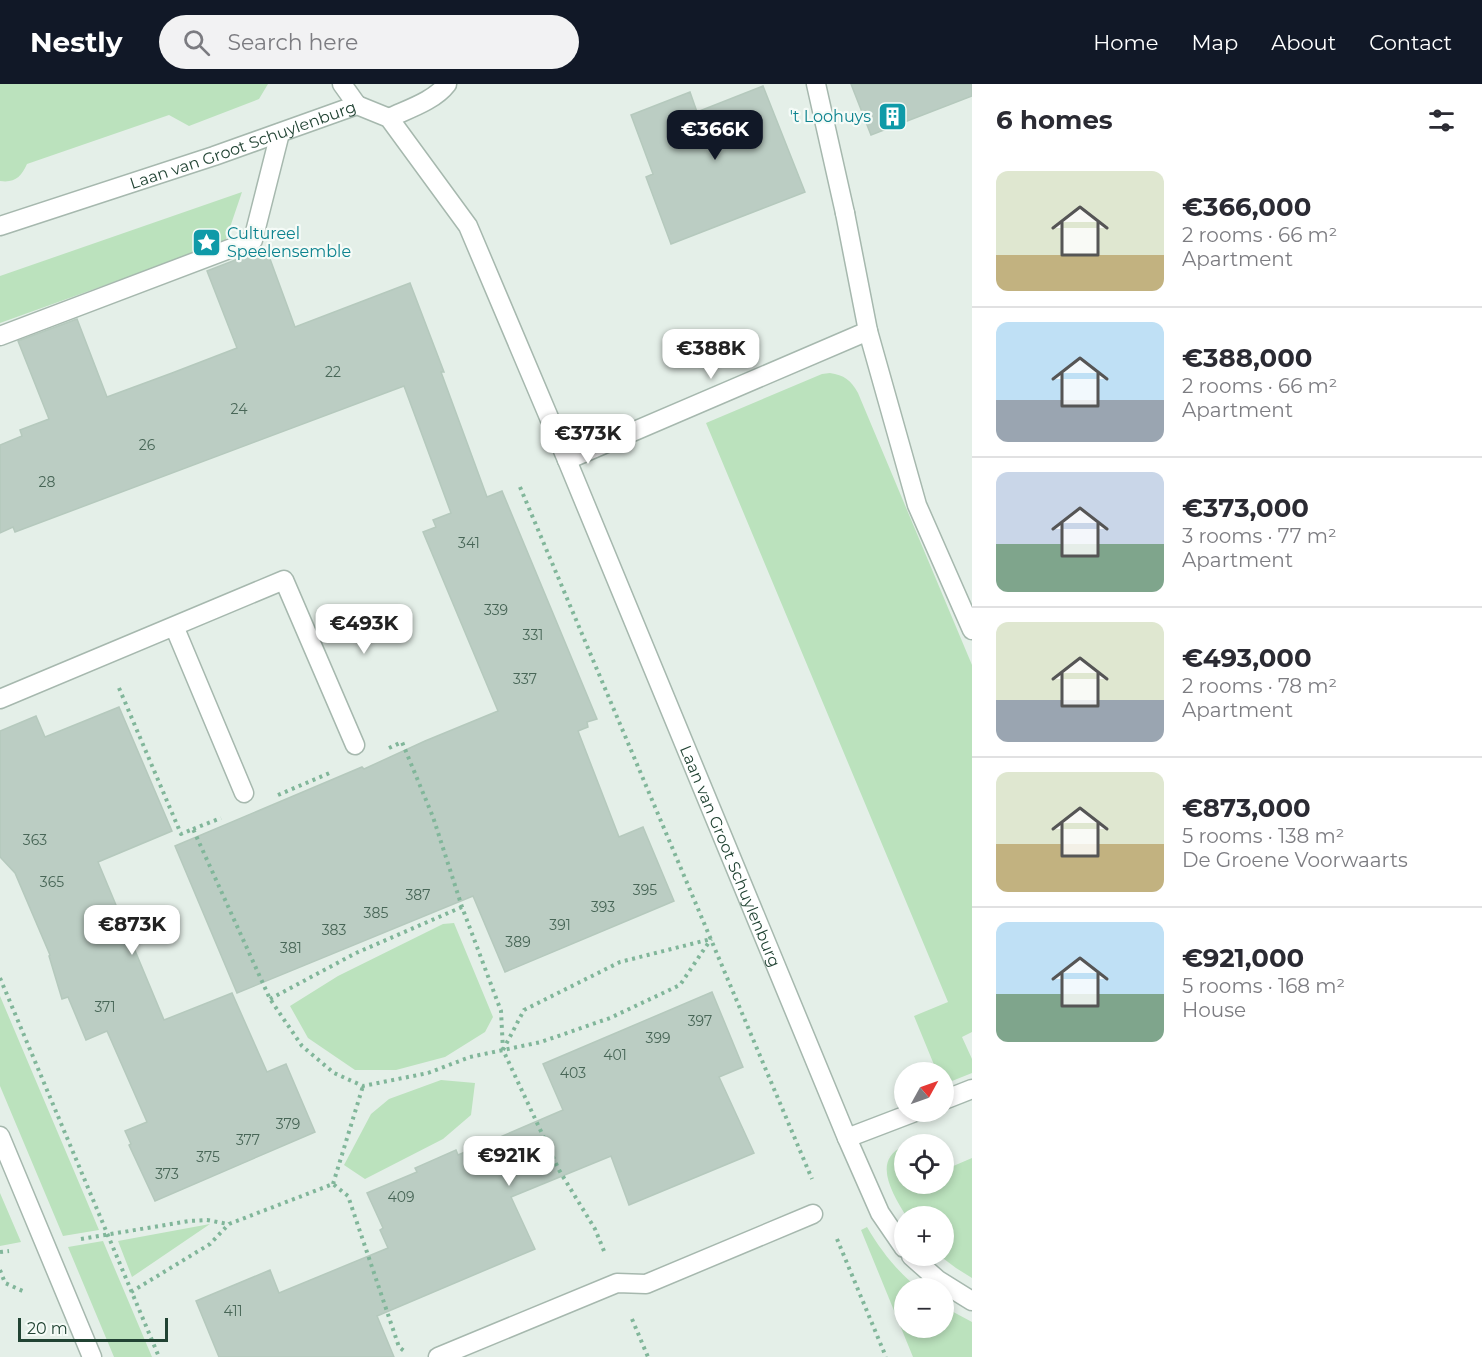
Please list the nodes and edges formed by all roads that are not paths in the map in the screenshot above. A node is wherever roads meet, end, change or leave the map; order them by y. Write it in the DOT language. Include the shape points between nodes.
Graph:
graph roads {
  1 [pos="342,84"];
  2 [pos="447,84"];
  3 [pos="816,84"];
  4 [pos="357,105"];
  5 [pos="389,118"];
  6 [pos="280,133"];
  7 [pos="0,226"];
  8 [pos="868,332"];
  9 [pos="0,336"];
  10 [pos="567,460"];
  11 [pos="174,626"];
  12 [pos="972,630"];
  13 [pos="0,699"];
  14 [pos="355,745"];
  15 [pos="244,793"];
  16 [pos="972,1089"];
  17 [pos="954,1096"];
  18 [pos="894,1120"];
  19 [pos="0,1136"];
  20 [pos="847,1138"];
  21 [pos="813,1214"];
  22 [pos="894,1233"];
  23 [pos="922,1266"];
  24 [pos="972,1301"];
  25 [pos="92,1357"];
  26 [pos="438,1357"];
  1 -- 4 [label="street"];
  2 -- 5 [label="street" via="422,103"];
  3 -- 8 [label="street"];
  4 -- 5 [label="street, Laan van Groot Schuylenburg"];
  4 -- 6 [label="street, Laan van Groot Schuylenburg"];
  5 -- 10 [label="street, Laan van Groot Schuylenburg" via="468,226"];
  6 -- 7 [label="street, Laan van Groot Schuylenburg"];
  6 -- 9 [label="street" via="253,240"];
  8 -- 10 [label="street"];
  8 -- 12 [label="street" via="917,505"];
  10 -- 20 [label="street, Laan van Groot Schuylenburg"];
  11 -- 13 [label="street"];
  11 -- 14 [label="street" via="284,580"];
  11 -- 15 [label="street"];
  16 -- 17 [label="street"];
  18 -- 20 [label="street"];
  19 -- 25 [label="street"];
  20 -- 22 [label="street, Laan van Groot Schuylenburg" via="880,1213"];
  21 -- 26 [label="street" via="646,1284 617,1283"];
  23 -- 24 [label="street"];
}
